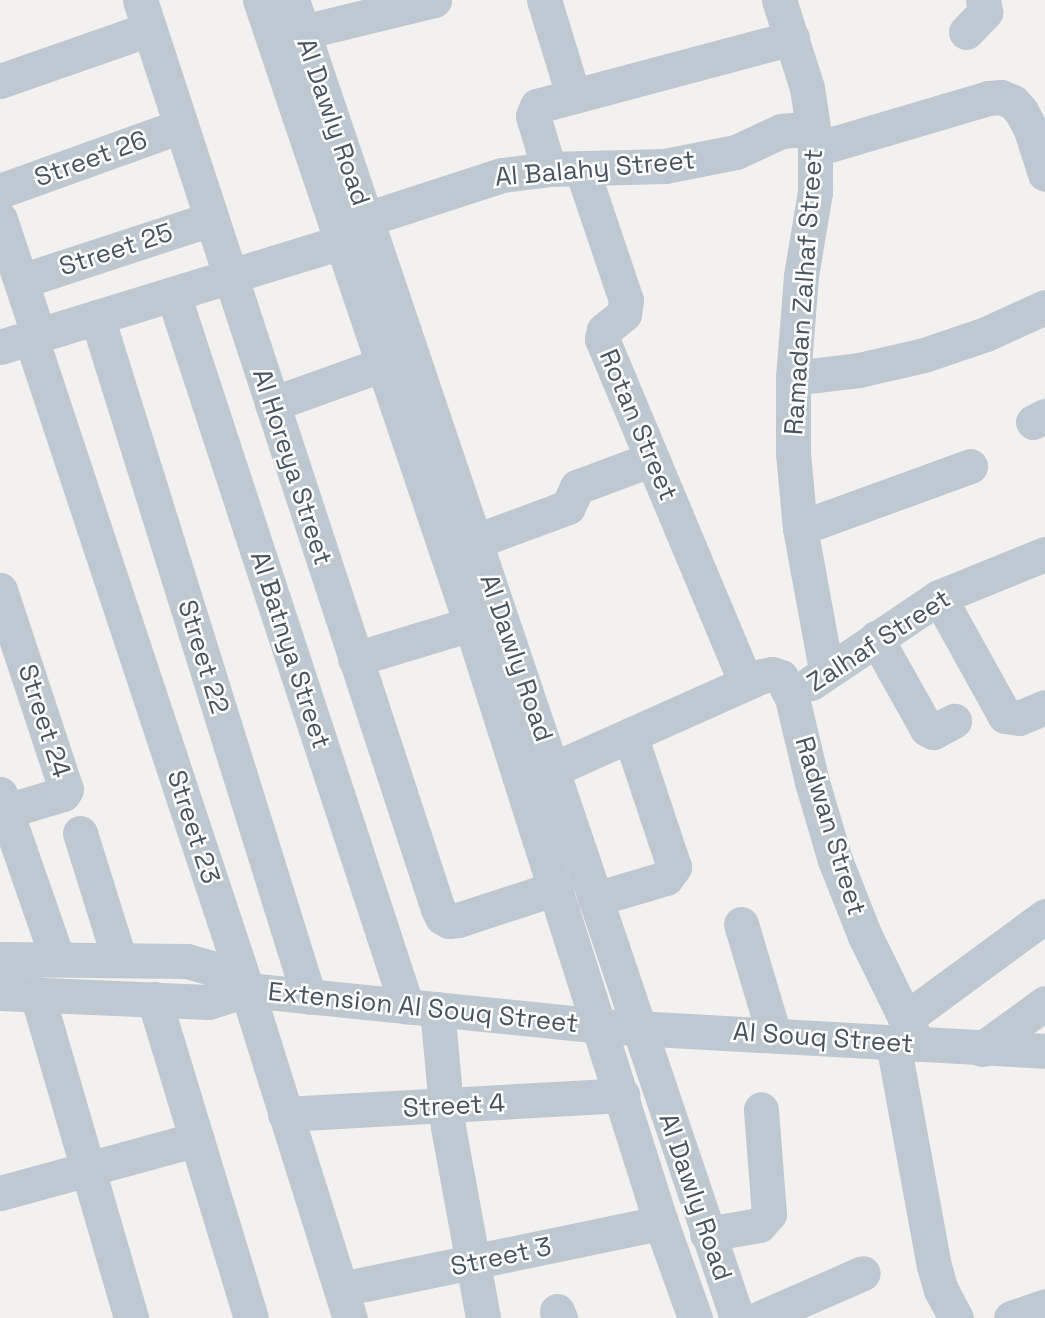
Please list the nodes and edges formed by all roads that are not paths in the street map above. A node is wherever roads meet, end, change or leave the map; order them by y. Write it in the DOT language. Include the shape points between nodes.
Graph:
graph roads {
  1 [pos="260,0"];
  2 [pos="779,0"];
  3 [pos="983,0"];
  4 [pos="422,1"];
  5 [pos="554,2"];
  6 [pos="145,15"];
  7 [pos="297,16"];
  8 [pos="966,33"];
  9 [pos="792,38"];
  10 [pos="0,81"];
  11 [pos="573,95"];
  12 [pos="1038,124"];
  13 [pos="181,126"];
  14 [pos="814,138"];
  15 [pos="1044,167"];
  16 [pos="565,169"];
  17 [pos="0,191"];
  18 [pos="0,219"];
  19 [pos="211,219"];
  20 [pos="348,230"];
  21 [pos="230,276"];
  22 [pos="21,281"];
  23 [pos="173,294"];
  24 [pos="1045,307"];
  25 [pos="97,317"];
  26 [pos="23,340"];
  27 [pos="384,364"];
  28 [pos="793,378"];
  29 [pos="272,404"];
  30 [pos="652,459"];
  31 [pos="970,466"];
  32 [pos="800,528"];
  33 [pos="476,541"];
  34 [pos="1045,554"];
  35 [pos="0,590"];
  36 [pos="939,597"];
  37 [pos="471,624"];
  38 [pos="876,638"];
  39 [pos="355,659"];
  40 [pos="826,670"];
  41 [pos="746,683"];
  42 [pos="792,698"];
  43 [pos="1043,712"];
  44 [pos="954,721"];
  45 [pos="630,735"];
  46 [pos="554,769"];
  47 [pos="3,803"];
  48 [pos="80,833"];
  49 [pos="556,888"];
  50 [pos="595,899"];
  51 [pos="1045,916"];
  52 [pos="741,924"];
  53 [pos="57,958"];
  54 [pos="119,958"];
  55 [pos="0,959"];
  56 [pos="247,990"];
  57 [pos="0,993"];
  58 [pos="37,994"];
  59 [pos="309,997"];
  60 [pos="154,999"];
  61 [pos="1045,1003"];
  62 [pos="422,1008"];
  63 [pos="600,1026"];
  64 [pos="638,1028"];
  65 [pos="774,1035"];
  66 [pos="905,1036"];
  67 [pos="982,1049"];
  68 [pos="1045,1051"];
  69 [pos="622,1095"];
  70 [pos="445,1107"];
  71 [pos="761,1109"];
  72 [pos="285,1114"];
  73 [pos="197,1139"];
  74 [pos="87,1170"];
  75 [pos="0,1194"];
  76 [pos="661,1223"];
  77 [pos="707,1234"];
  78 [pos="474,1263"];
  79 [pos="863,1273"];
  80 [pos="346,1303"];
  81 [pos="1045,1306"];
  82 [pos="131,1318"];
  83 [pos="251,1318"];
  84 [pos="483,1318"];
  85 [pos="695,1318"];
  86 [pos="737,1318"];
  87 [pos="760,1318"];
  88 [pos="956,1318"];
  89 [pos="1011,1318"];
  1 -- 20 [label="street, Al Dawly Road"];
  2 -- 9 [label="street, Ramadan Zalhaf Street"];
  3 -- 8 [label="street" via="985,12"];
  4 -- 7 [label="street"];
  5 -- 11 [label="street"];
  6 -- 10 [label="street"];
  6 -- 13 [label="street, Al Horeya Street"];
  7 -- 20 [label="street, Al Dawly Road"];
  9 -- 11 [label="street"];
  9 -- 14 [label="street, Ramadan Zalhaf Street" via="807,88"];
  11 -- 16 [label="street" via="533,110"];
  12 -- 14 [label="street, Al Balahy Street" via="1001,97"];
  12 -- 15 [label="street, Al Balahy Street"];
  13 -- 17 [label="street, Street 26"];
  13 -- 19 [label="street, Al Horeya Street"];
  14 -- 16 [label="street, Al Balahy Street" via="781,131 736,152 706,159 651,167"];
  14 -- 28 [label="street, Ramadan Zalhaf Street" via="815,192 801,276"];
  16 -- 20 [label="street, Al Balahy Street" via="479,180"];
  16 -- 30 [label="street, Rotan Street" via="626,300 624,314 604,330 602,339"];
  18 -- 22 [label="street, Street 23"];
  19 -- 21 [label="street, Al Horeya Street"];
  19 -- 22 [label="street, Street 25"];
  20 -- 21 [label="street, Al Balahy Street"];
  20 -- 27 [label="street, Al Dawly Road"];
  20 -- 33 [label="street, Al Dawly Road"];
  21 -- 23 [label="street, Al Balahy Street"];
  21 -- 29 [label="street, Al Horeya Street"];
  22 -- 26 [label="street, Street 23"];
  23 -- 25 [label="street, Al Balahy Street"];
  23 -- 62 [label="street, Al Batnya Street"];
  24 -- 28 [label="street" via="986,334 923,355 859,370"];
  25 -- 26 [label="street, Al Balahy Street"];
  25 -- 59 [label="street, Street 22"];
  26 -- 56 [label="street, Street 23"];
  27 -- 29 [label="street"];
  27 -- 37 [label="street, Al Dawly Road"];
  28 -- 32 [label="street, Ramadan Zalhaf Street"];
  29 -- 39 [label="street, Al Horeya Street"];
  30 -- 33 [label="street" via="578,486 568,507"];
  30 -- 41 [label="street, Rotan Street"];
  31 -- 32 [label="street"];
  32 -- 40 [label="street, Ramadan Zalhaf Street"];
  33 -- 46 [label="street, Al Dawly Road"];
  34 -- 36 [label="street, Zalhaf Street"];
  35 -- 47 [label="street, Street 24" via="66,789 63,794"];
  36 -- 38 [label="street, Zalhaf Street"];
  36 -- 43 [label="street" via="1005,716"];
  37 -- 39 [label="street"];
  37 -- 49 [label="street, Al Dawly Road"];
  38 -- 40 [label="street, Zalhaf Street"];
  38 -- 44 [label="street" via="926,729 933,732"];
  39 -- 49 [label="street, Al Horeya Street" via="442,917 458,920"];
  40 -- 42 [label="street, Zalhaf Street"];
  41 -- 42 [label="street, Radwan Street" via="772,674 781,677"];
  41 -- 45 [label="street"];
  42 -- 66 [label="street, Radwan Street" via="835,860"];
  45 -- 46 [label="street"];
  45 -- 50 [label="street" via="674,867 666,878"];
  46 -- 50 [label="street, Al Dawly Road"];
  47 -- 53 [label="street"];
  48 -- 54 [label="street"];
  49 -- 63 [label="street, Al Dawly Road"];
  50 -- 64 [label="street, Al Dawly Road"];
  51 -- 66 [label="street"];
  52 -- 65 [label="street"];
  53 -- 54 [label="street, Extension Al Souq Street"];
  53 -- 55 [label="street, Extension Al Souq Street"];
  54 -- 56 [label="street, Extension Al Souq Street" via="204,964"];
  56 -- 59 [label="street, Extension Al Souq Street"];
  56 -- 60 [label="street, Extension Al Souq Street" via="208,1002"];
  56 -- 72 [label="street, Street 23"];
  57 -- 58 [label="street, Extension Al Souq Street"];
  58 -- 60 [label="street, Extension Al Souq Street"];
  58 -- 74 [label="street"];
  59 -- 62 [label="street, Extension Al Souq Street"];
  60 -- 73 [label="street"];
  61 -- 67 [label="street"];
  62 -- 63 [label="street, Extension Al Souq Street"];
  62 -- 70 [label="street, Al Batnya Street"];
  63 -- 64 [label="street, Al Souq Street"];
  63 -- 69 [label="street, Al Dawly Road"];
  64 -- 65 [label="street, Al Souq Street"];
  64 -- 77 [label="street, Al Dawly Road"];
  65 -- 66 [label="street, Al Souq Street"];
  66 -- 67 [label="street, Al Souq Street"];
  66 -- 88 [label="street, Radwan Street" via="934,1266"];
  67 -- 68 [label="street, Al Souq Street"];
  69 -- 70 [label="street, Street 4"];
  69 -- 76 [label="street, Al Dawly Road"];
  70 -- 72 [label="street, Street 4"];
  70 -- 78 [label="street, Al Batnya Street"];
  71 -- 77 [label="street" via="769,1214 759,1225"];
  72 -- 80 [label="street, Street 23"];
  73 -- 74 [label="street"];
  73 -- 83 [label="street"];
  74 -- 75 [label="street"];
  74 -- 82 [label="street"];
  76 -- 78 [label="street, Street 3"];
  76 -- 85 [label="street, Al Dawly Road"];
  77 -- 86 [label="street, Al Dawly Road"];
  78 -- 80 [label="street, Street 3"];
  78 -- 84 [label="street, Al Batnya Street"];
  79 -- 87 [label="street"];
  81 -- 89 [label="street"];
}
